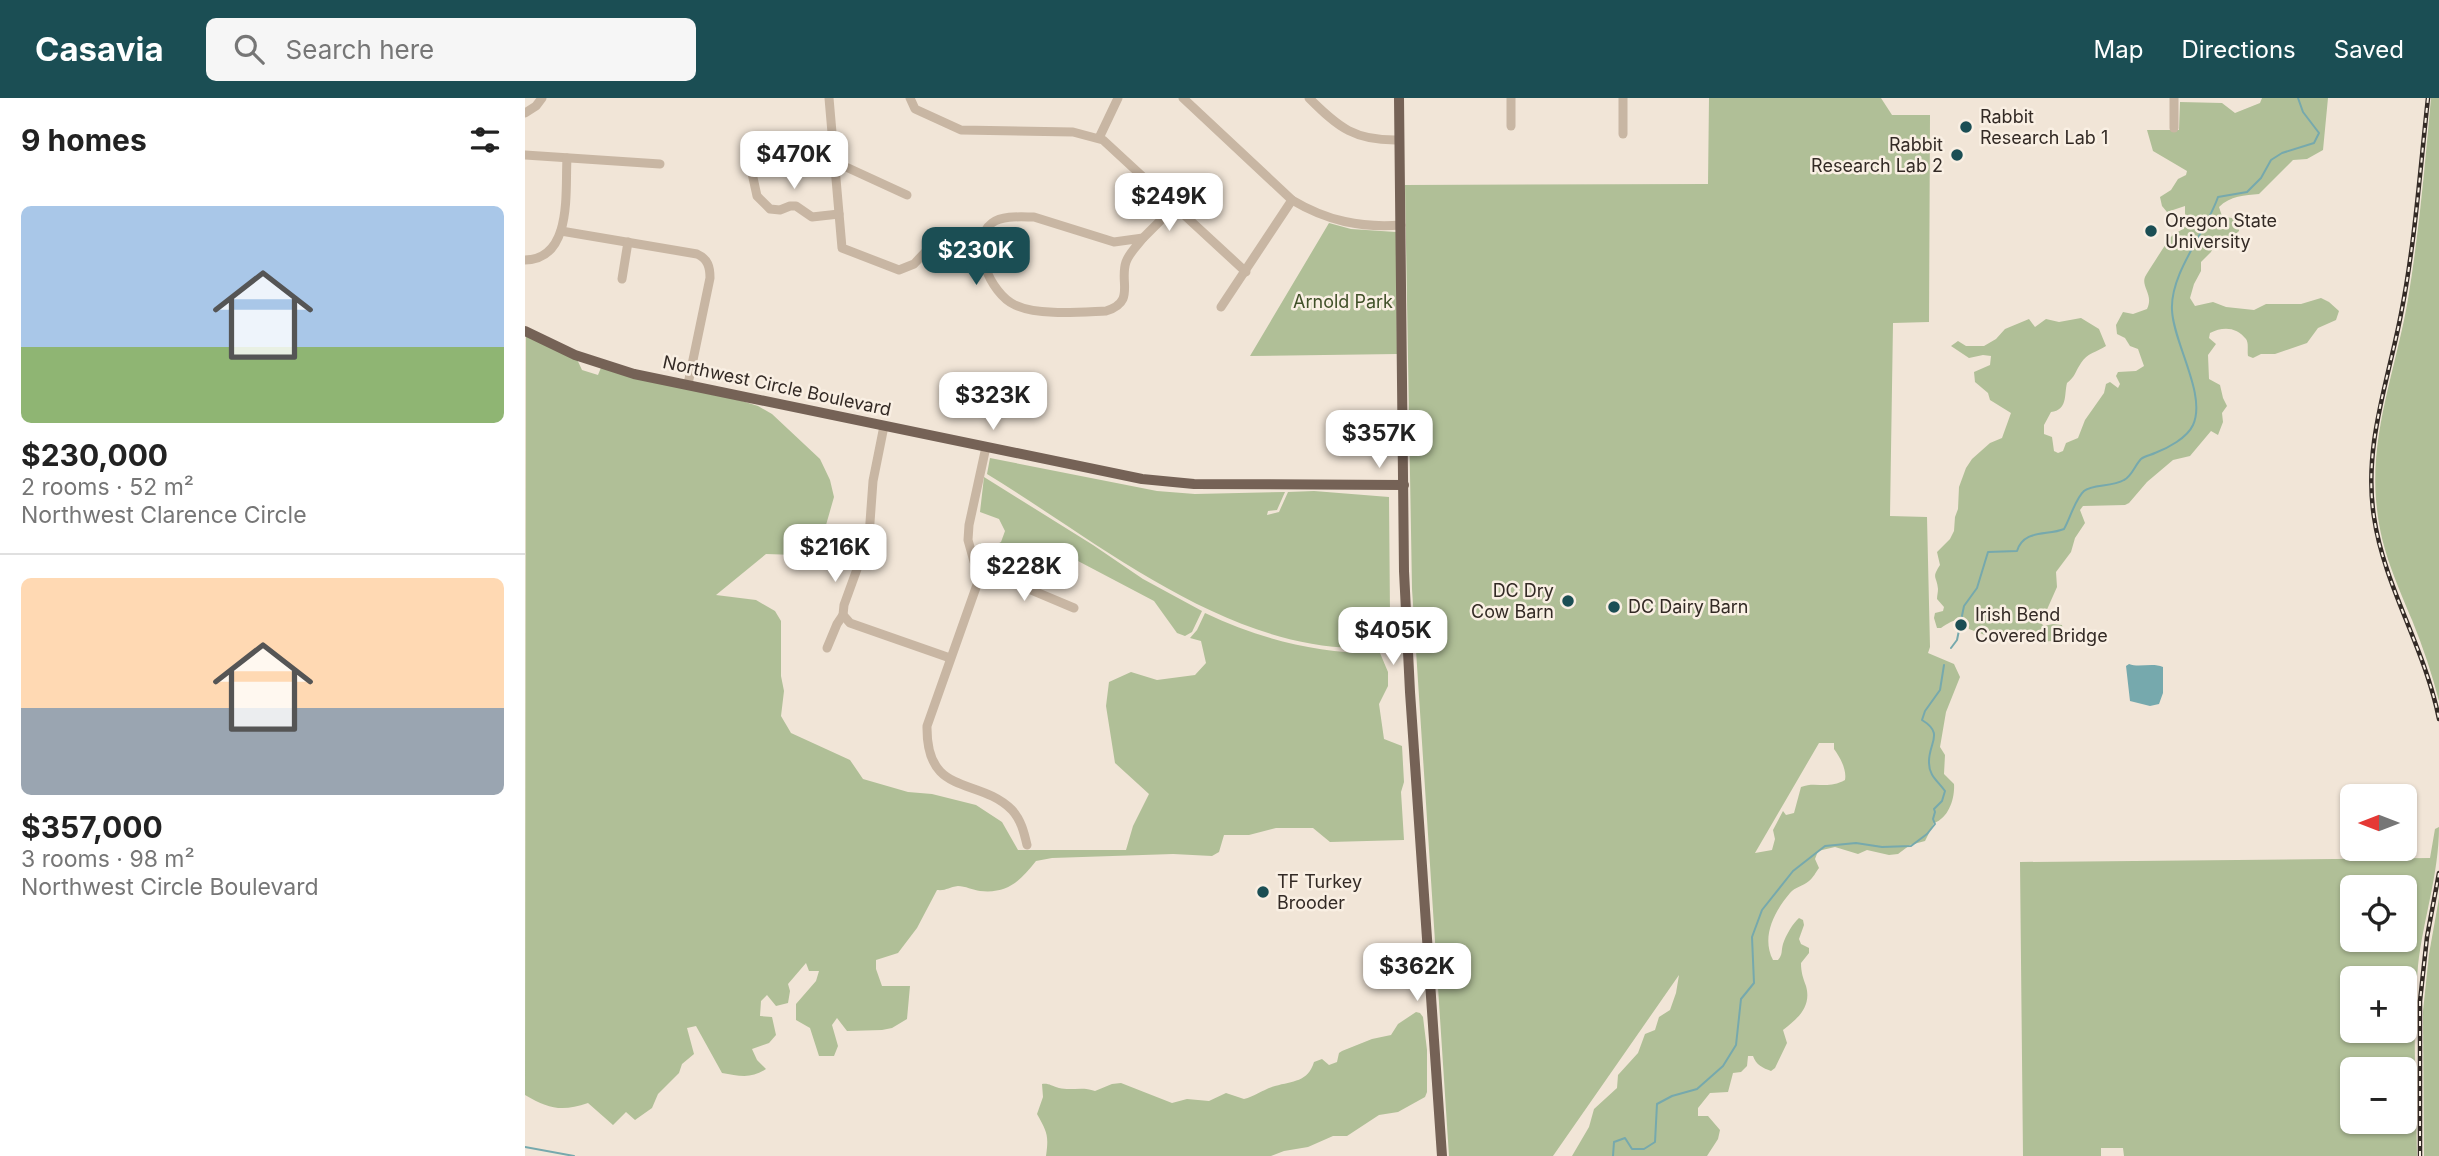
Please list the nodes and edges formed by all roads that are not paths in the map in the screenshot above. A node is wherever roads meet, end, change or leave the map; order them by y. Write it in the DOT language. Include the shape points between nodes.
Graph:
graph roads {
  1 [pos="542,98"];
  2 [pos="829,98"];
  3 [pos="910,98"];
  4 [pos="1118,98"];
  5 [pos="1183,98"];
  6 [pos="1309,98"];
  7 [pos="1399,98"];
  8 [pos="1511,98"];
  9 [pos="1623,98"];
  10 [pos="2174,98"];
  11 [pos="525,113"];
  12 [pos="1511,126"];
  13 [pos="2174,128"];
  14 [pos="1623,134"];
  15 [pos="1099,138"];
  16 [pos="1399,140"];
  17 [pos="525,155"];
  18 [pos="567,158"];
  19 [pos="833,161"];
  20 [pos="660,164"];
  21 [pos="753,173"];
  22 [pos="908,195"];
  23 [pos="1292,200"];
  24 [pos="1174,207"];
  25 [pos="839,214"];
  26 [pos="1401,225"];
  27 [pos="561,231"];
  28 [pos="1143,238"];
  29 [pos="628,242"];
  30 [pos="1114,242"];
  31 [pos="931,246"];
  32 [pos="525,260"];
  33 [pos="1127,260"];
  34 [pos="1245,272"];
  35 [pos="622,279"];
  36 [pos="1221,307"];
  37 [pos="525,331"];
  38 [pos="688,384"];
  39 [pos="884,426"];
  40 [pos="986,447"];
  41 [pos="1404,485"];
  42 [pos="979,579"];
  43 [pos="1074,608"];
  44 [pos="843,615"];
  45 [pos="827,648"];
  46 [pos="950,658"];
  47 [pos="1027,845"];
  48 [pos="1442,1156"];
  1 -- 11 [label="street"];
  2 -- 19 [label="street"];
  3 -- 15 [label="street" via="915,109 961,130 1073,132"];
  4 -- 15 [label="street"];
  5 -- 23 [label="street"];
  6 -- 16 [label="street" via="1353,134"];
  7 -- 16 [label="main road"];
  8 -- 12 [label="street"];
  9 -- 14 [label="street"];
  10 -- 13 [label="street"];
  15 -- 24 [label="street"];
  16 -- 26 [label="main road"];
  17 -- 18 [label="street"];
  18 -- 20 [label="street"];
  18 -- 27 [label="street"];
  19 -- 22 [label="street"];
  19 -- 25 [label="street"];
  21 -- 25 [label="street" via="757,196 770,209 796,206 812,217"];
  23 -- 26 [label="street" via="1344,222"];
  23 -- 34 [label="street"];
  24 -- 28 [label="street"];
  24 -- 34 [label="street"];
  25 -- 31 [label="street" via="842,248 899,270 914,264"];
  26 -- 41 [label="main road"];
  27 -- 29 [label="street"];
  27 -- 32 [label="street" via="548,253"];
  28 -- 30 [label="street"];
  28 -- 33 [label="street"];
  29 -- 35 [label="street"];
  29 -- 38 [label="street" via="697,254 708,263 710,278"];
  30 -- 33 [label="street"];
  30 -- 33 [label="street" via="1042,218 1002,218 984,233 985,269 1000,296 1022,308 1106,311 1123,298"];
  34 -- 36 [label="street"];
  37 -- 38 [label="main road, Northwest Circle Boulevard" via="596,363"];
  38 -- 39 [label="main road, Northwest Circle Boulevard"];
  39 -- 40 [label="main road, Northwest Circle Boulevard"];
  39 -- 44 [label="street" via="869,536"];
  40 -- 41 [label="main road, Northwest Circle Boulevard" via="1166,482"];
  40 -- 42 [label="street" via="968,540"];
  41 -- 48 [label="main road" via="1410,692"];
  42 -- 43 [label="street" via="1012,582"];
  42 -- 46 [label="street"];
  44 -- 45 [label="street"];
  44 -- 46 [label="street" via="850,622"];
  46 -- 47 [label="street" via="927,726 932,757 951,781 1002,802 1013,812"];
}
